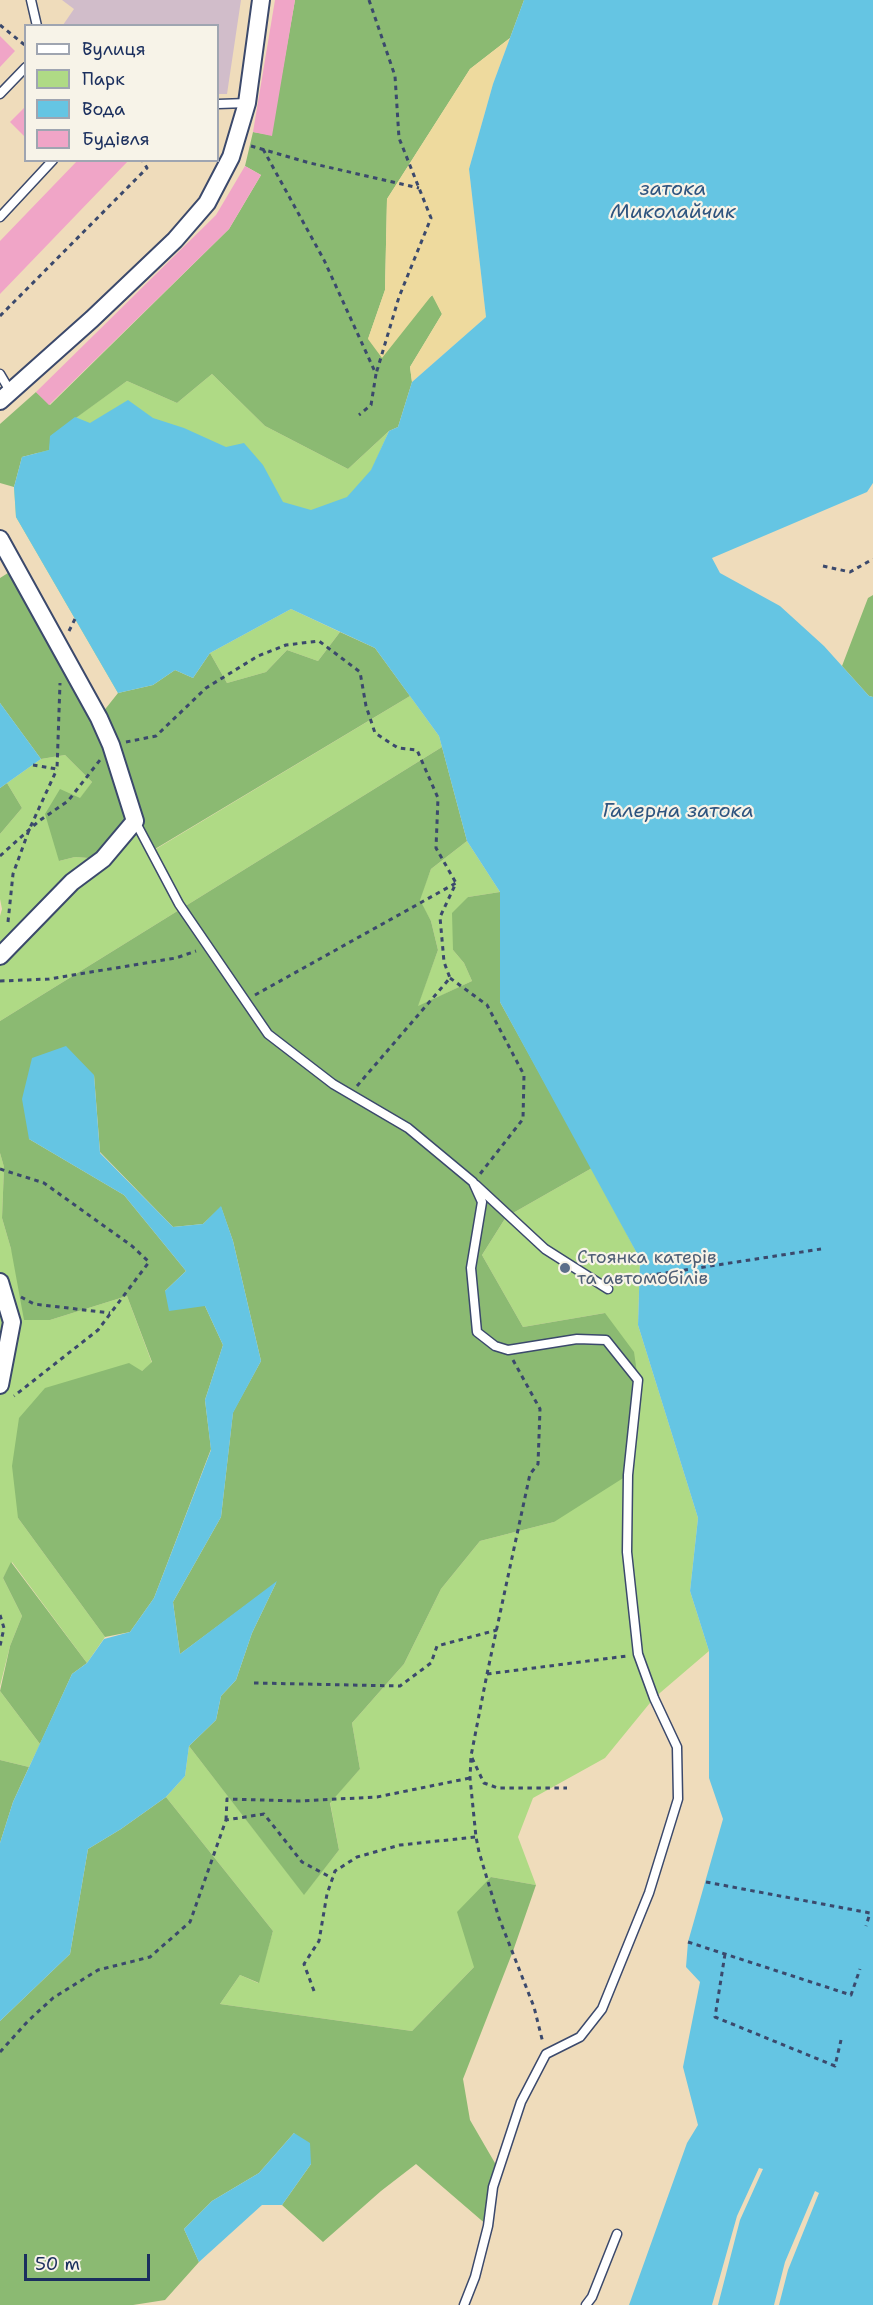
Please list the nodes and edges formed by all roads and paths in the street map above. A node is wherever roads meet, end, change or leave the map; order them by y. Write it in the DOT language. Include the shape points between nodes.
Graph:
graph roads {
  1 [pos="31,0"];
  2 [pos="261,0"];
  3 [pos="369,0"];
  4 [pos="37,24"];
  5 [pos="0,25"];
  6 [pos="24,44"];
  7 [pos="24,69"];
  8 [pos="0,94"];
  9 [pos="247,103"];
  10 [pos="219,104"];
  11 [pos="235,141"];
  12 [pos="263,149"];
  13 [pos="51,162"];
  14 [pos="143,162"];
  15 [pos="419,188"];
  16 [pos="0,216"];
  17 [pos="0,316"];
  18 [pos="0,374"];
  19 [pos="376,374"];
  20 [pos="5,396"];
  21 [pos="359,415"];
  22 [pos="0,539"];
  23 [pos="873,559"];
  24 [pos="823,566"];
  25 [pos="75,619"];
  26 [pos="60,649"];
  27 [pos="60,682"];
  28 [pos="111,745"];
  29 [pos="33,765"];
  30 [pos="57,768"];
  31 [pos="135,821"];
  32 [pos="29,830"];
  33 [pos="0,856"];
  34 [pos="456,883"];
  35 [pos="209,947"];
  36 [pos="3,953"];
  37 [pos="450,978"];
  38 [pos="0,981"];
  39 [pos="245,1000"];
  40 [pos="350,1094"];
  41 [pos="0,1169"];
  42 [pos="474,1182"];
  43 [pos="821,1249"];
  44 [pos="639,1277"];
  45 [pos="1,1284"];
  46 [pos="608,1289"];
  47 [pos="110,1313"];
  48 [pos="508,1350"];
  49 [pos="5,1392"];
  50 [pos="0,1615"];
  51 [pos="496,1630"];
  52 [pos="0,1646"];
  53 [pos="638,1654"];
  54 [pos="487,1674"];
  55 [pos="254,1683"];
  56 [pos="471,1756"];
  57 [pos="470,1778"];
  58 [pos="567,1788"];
  59 [pos="226,1820"];
  60 [pos="476,1836"];
  61 [pos="332,1878"];
  62 [pos="706,1882"];
  63 [pos="866,1926"];
  64 [pos="688,1942"];
  65 [pos="724,1954"];
  66 [pos="860,1969"];
  67 [pos="314,1991"];
  68 [pos="841,2040"];
  69 [pos="0,2052"];
  70 [pos="546,2054"];
  71 [pos="618,2234"];
  72 [pos="464,2305"];
  73 [pos="586,2305"];
  1 -- 4 [label="lane"];
  2 -- 9 [label="street"];
  3 -- 15 [label="path" via="395,76 399,138"];
  5 -- 6 [label="path"];
  7 -- 8 [label="lane"];
  9 -- 10 [label="lane"];
  9 -- 11 [label="street"];
  11 -- 12 [label="path"];
  11 -- 20 [label="street" via="207,203 175,240"];
  12 -- 15 [label="path"];
  12 -- 19 [label="path" via="324,260"];
  13 -- 16 [label="lane"];
  14 -- 17 [label="path" via="147,168"];
  15 -- 19 [label="path" via="431,218 399,297"];
  18 -- 20 [label="lane"];
  19 -- 21 [label="path" via="371,405"];
  22 -- 26 [label="street"];
  23 -- 24 [label="path" via="850,572"];
  25 -- 26 [label="path"];
  26 -- 28 [label="street"];
  27 -- 30 [label="path"];
  28 -- 31 [label="street"];
  28 -- 32 [label="path" via="68,801"];
  28 -- 34 [label="path" via="156,736 206,688 258,656 286,645 319,642 360,672 375,733 398,748 417,750 438,798 436,848"];
  29 -- 30 [label="path"];
  30 -- 32 [label="path"];
  31 -- 35 [label="lane" via="179,903"];
  31 -- 36 [label="street" via="103,860 46,906"];
  32 -- 33 [label="path"];
  32 -- 36 [label="path" via="13,874"];
  34 -- 37 [label="path" via="440,917 444,962"];
  34 -- 39 [label="path"];
  35 -- 38 [label="path" via="176,958 49,980"];
  35 -- 39 [label="lane"];
  37 -- 40 [label="path"];
  37 -- 42 [label="path" via="487,1005 524,1075 523,1119"];
  39 -- 40 [label="lane" via="268,1034"];
  40 -- 42 [label="lane" via="408,1128"];
  41 -- 47 [label="path" via="44,1183 149,1262"];
  42 -- 46 [label="lane" via="545,1249"];
  42 -- 48 [label="lane" via="482,1203 471,1268 477,1332 495,1346"];
  43 -- 44 [label="path"];
  45 -- 47 [label="path" via="34,1304"];
  45 -- 49 [label="street" via="12,1322"];
  47 -- 49 [label="path" via="98,1330"];
  48 -- 51 [label="path" via="540,1409 537,1464 531,1474"];
  48 -- 53 [label="lane" via="578,1339 606,1340 638,1380 628,1475 627,1552"];
  50 -- 52 [label="path" via="4,1628"];
  51 -- 54 [label="path"];
  51 -- 55 [label="path" via="437,1646 431,1663 400,1686"];
  53 -- 54 [label="path"];
  53 -- 70 [label="lane" via="677,1747 678,1799 648,1893 602,2009 580,2037"];
  54 -- 56 [label="path"];
  56 -- 57 [label="path"];
  56 -- 58 [label="path" via="484,1782 498,1788"];
  57 -- 59 [label="path" via="377,1797 227,1799"];
  57 -- 60 [label="path"];
  59 -- 61 [label="path" via="264,1814 302,1862"];
  59 -- 69 [label="path" via="190,1922 150,1957 98,1970 53,1998"];
  60 -- 61 [label="path" via="400,1845 357,1857 335,1871"];
  60 -- 70 [label="path" via="499,1918 534,2007"];
  61 -- 67 [label="path" via="319,1941 304,1964"];
  62 -- 63 [label="path" via="870,1913"];
  64 -- 65 [label="path"];
  65 -- 66 [label="path" via="851,1995"];
  65 -- 68 [label="path" via="715,2017 835,2066"];
  70 -- 72 [label="lane" via="521,2102 493,2187 488,2226"];
  71 -- 73 [label="lane"];
}
